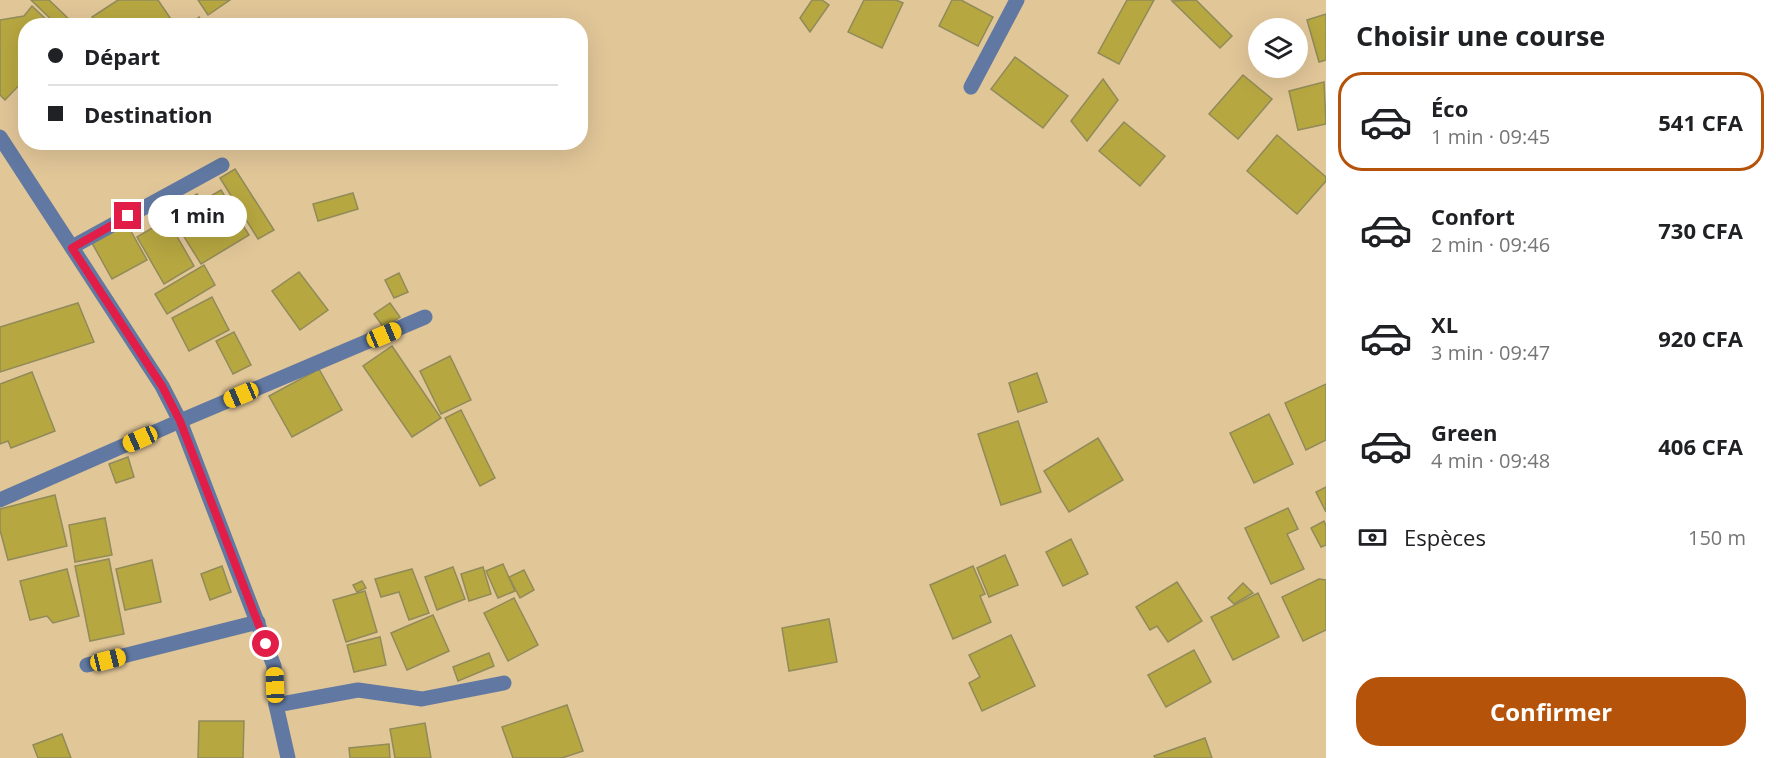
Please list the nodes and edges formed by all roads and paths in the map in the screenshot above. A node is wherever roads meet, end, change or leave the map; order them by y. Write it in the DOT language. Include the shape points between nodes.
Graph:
graph roads {
  1 [pos="1017,0"];
  2 [pos="971,87"];
  3 [pos="0,137"];
  4 [pos="222,165"];
  5 [pos="72,248"];
  6 [pos="425,317"];
  7 [pos="180,421"];
  8 [pos="0,500"];
  9 [pos="258,622"];
  10 [pos="87,665"];
  11 [pos="504,683"];
  12 [pos="276,705"];
  13 [pos="288,758"];
  1 -- 2 [label="street"];
  3 -- 5 [label="street"];
  4 -- 5 [label="street"];
  5 -- 7 [label="street" via="162,386"];
  6 -- 7 [label="street"];
  7 -- 8 [label="street"];
  7 -- 9 [label="street"];
  9 -- 10 [label="street"];
  9 -- 12 [label="street" via="274,666"];
  11 -- 12 [label="street" via="422,699 358,690"];
  12 -- 13 [label="street"];
}
